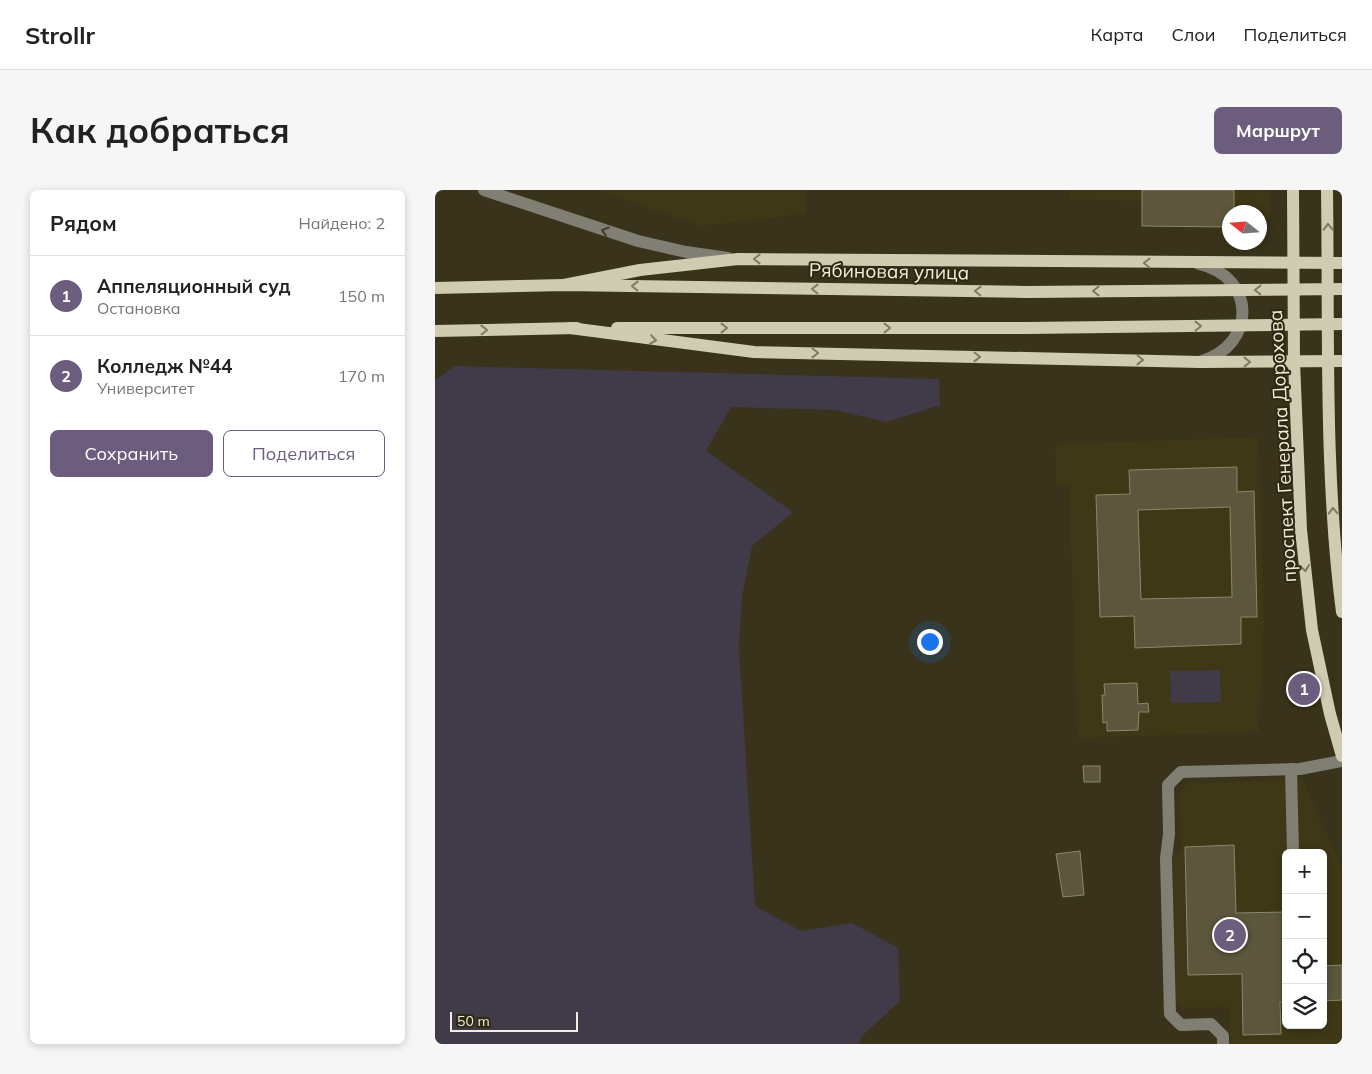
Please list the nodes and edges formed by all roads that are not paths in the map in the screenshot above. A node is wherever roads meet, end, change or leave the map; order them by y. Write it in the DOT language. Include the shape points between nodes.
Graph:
graph roads {
  1 [pos="484,190"];
  2 [pos="1293,190"];
  3 [pos="1327,190"];
  4 [pos="737,259"];
  5 [pos="1294,263"];
  6 [pos="1328,263"];
  7 [pos="1342,263"];
  8 [pos="1196,264"];
  9 [pos="564,285"];
  10 [pos="435,288"];
  11 [pos="1342,289"];
  12 [pos="1342,324"];
  13 [pos="570,328"];
  14 [pos="435,331"];
  15 [pos="1200,362"];
  16 [pos="1294,362"];
  17 [pos="1329,362"];
  18 [pos="1342,362"];
  19 [pos="1342,612"];
  20 [pos="1342,756"];
  21 [pos="1342,761"];
  22 [pos="1291,769"];
  23 [pos="1293,849"];
  24 [pos="1223,1044"];
  4 -- 1 [label="street, one-way" via="638,241"];
  2 -- 5 [label="main road, проспект Генерала Дорохова"];
  6 -- 3 [label="main road, one-way"];
  8 -- 4 [label="main road, one-way"];
  4 -- 9 [label="main road" via="640,270"];
  5 -- 6 [label="main road"];
  5 -- 8 [label="main road"];
  5 -- 16 [label="main road, проспект Генерала Дорохова"];
  6 -- 7 [label="main road"];
  6 -- 17 [label="main road"];
  8 -- 15 [label="street" via="1214,268 1229,278 1239,293 1243,311 1240,329 1231,345 1217,356"];
  9 -- 10 [label="main road, Рябиновая улица"];
  11 -- 9 [label="main road, Рябиновая улица, one-way, bridge" via="1027,292"];
  13 -- 12 [label="main road, one-way, bridge"];
  14 -- 13 [label="main road, one-way"];
  13 -- 15 [label="main road, one-way" via="754,352"];
  15 -- 16 [label="main road, one-way"];
  16 -- 17 [label="main road"];
  16 -- 20 [label="main road, проспект Генерала Дорохова, one-way" via="1301,530 1312,630 1329,714"];
  17 -- 18 [label="main road"];
  19 -- 17 [label="main road, one-way" via="1333,519"];
  21 -- 22 [label="street"];
  22 -- 23 [label="street"];
  22 -- 24 [label="street" via="1181,772 1168,785 1169,1014 1181,1025 1211,1024 1223,1036"];
}
